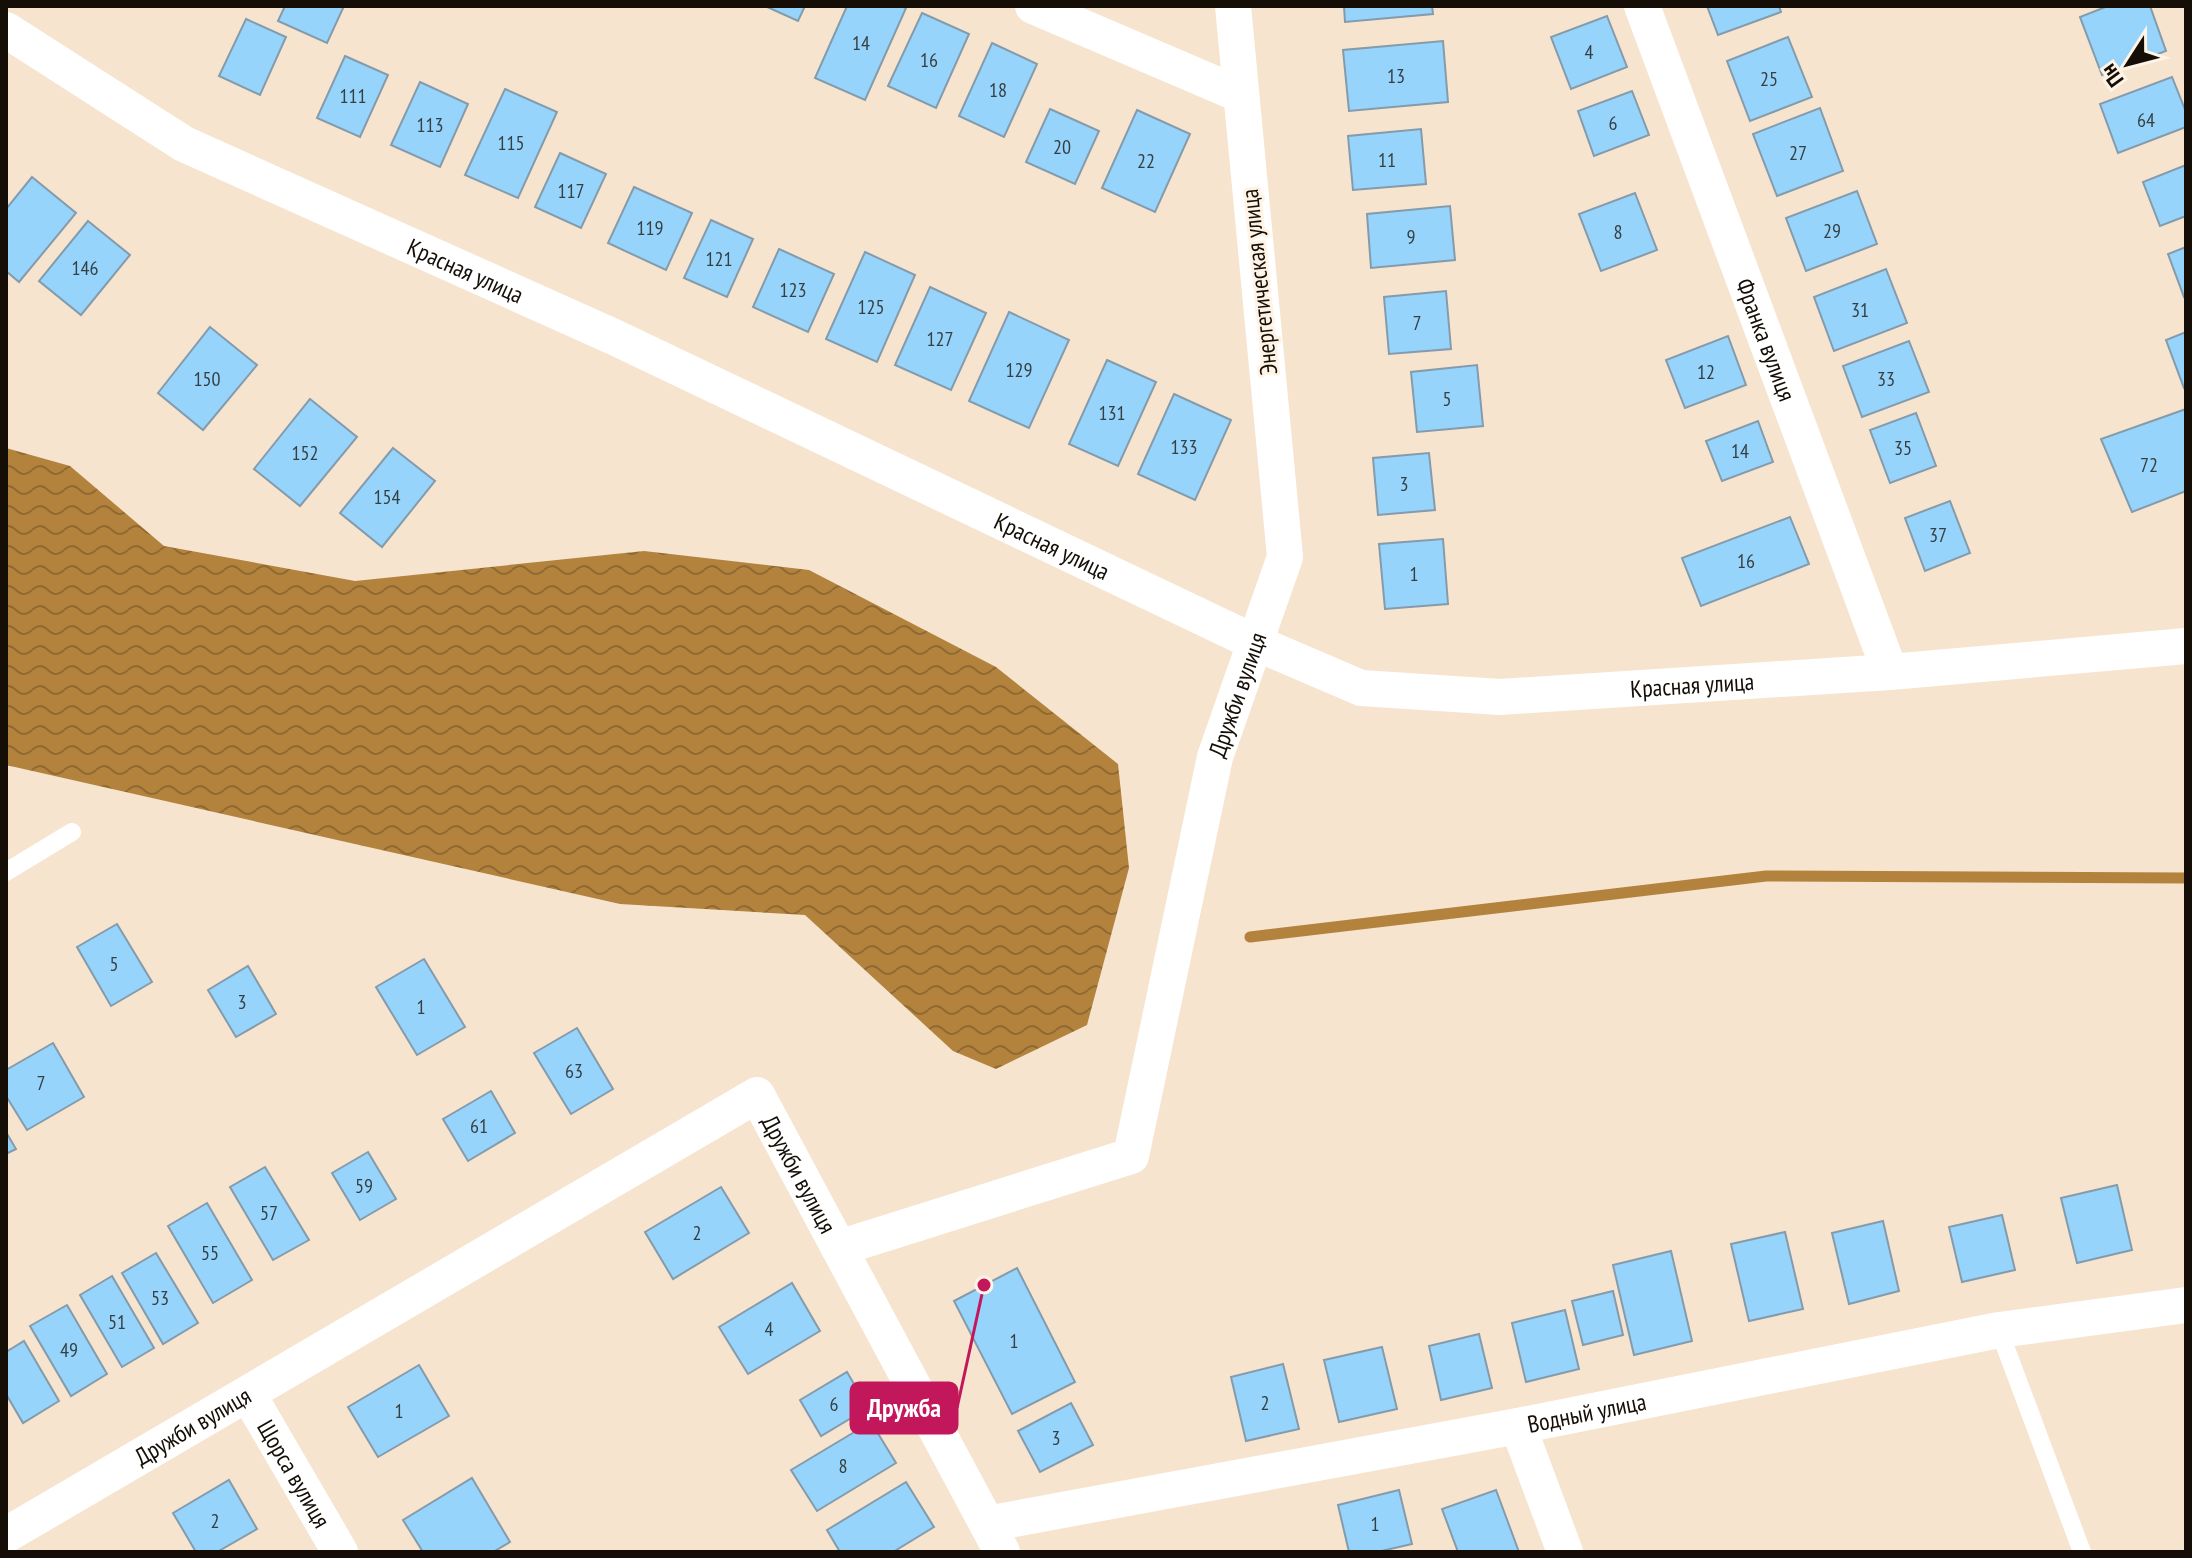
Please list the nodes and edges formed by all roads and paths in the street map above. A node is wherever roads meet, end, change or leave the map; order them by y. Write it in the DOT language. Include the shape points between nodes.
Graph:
graph roads {
  1 [pos="1033,6"];
  2 [pos="1233,6"];
  3 [pos="1642,6"];
  4 [pos="6,30"];
  5 [pos="1241,95"];
  6 [pos="1285,557"];
  7 [pos="1256,643"];
  8 [pos="2186,646"];
  9 [pos="1890,672"];
  10 [pos="72,832"];
  11 [pos="6,872"];
  12 [pos="839,1248"];
  13 [pos="2186,1305"];
  14 [pos="1999,1330"];
  15 [pos="248,1394"];
  16 [pos="1518,1426"];
  17 [pos="6,1535"];
  18 [pos="995,1538"];
  19 [pos="340,1552"];
  20 [pos="1565,1552"];
  21 [pos="2082,1552"];
  1 -- 5 [label="street"];
  2 -- 5 [label="street, Энергетическая улица"];
  3 -- 9 [label="street, Франка вулиця"];
  4 -- 7 [label="street, Красная улица" via="184,144 614,337"];
  5 -- 6 [label="street, Энергетическая улица"];
  6 -- 7 [label="street, Дружби вулиця"];
  7 -- 9 [label="street, Красная улица" via="1361,688 1500,697"];
  7 -- 12 [label="street, Дружби вулиця" via="1215,757 1131,1156"];
  8 -- 9 [label="street, Красная улица"];
  10 -- 11 [label="lane"];
  12 -- 15 [label="street, Дружби вулиця" via="757,1095"];
  12 -- 18 [label="street"];
  13 -- 14 [label="street, Водный улица"];
  14 -- 16 [label="street, Водный улица"];
  14 -- 21 [label="lane"];
  15 -- 17 [label="street, Дружби вулиця"];
  15 -- 19 [label="street, Щорса вулиця"];
  16 -- 18 [label="street, Водный улица"];
  16 -- 20 [label="street"];
}
